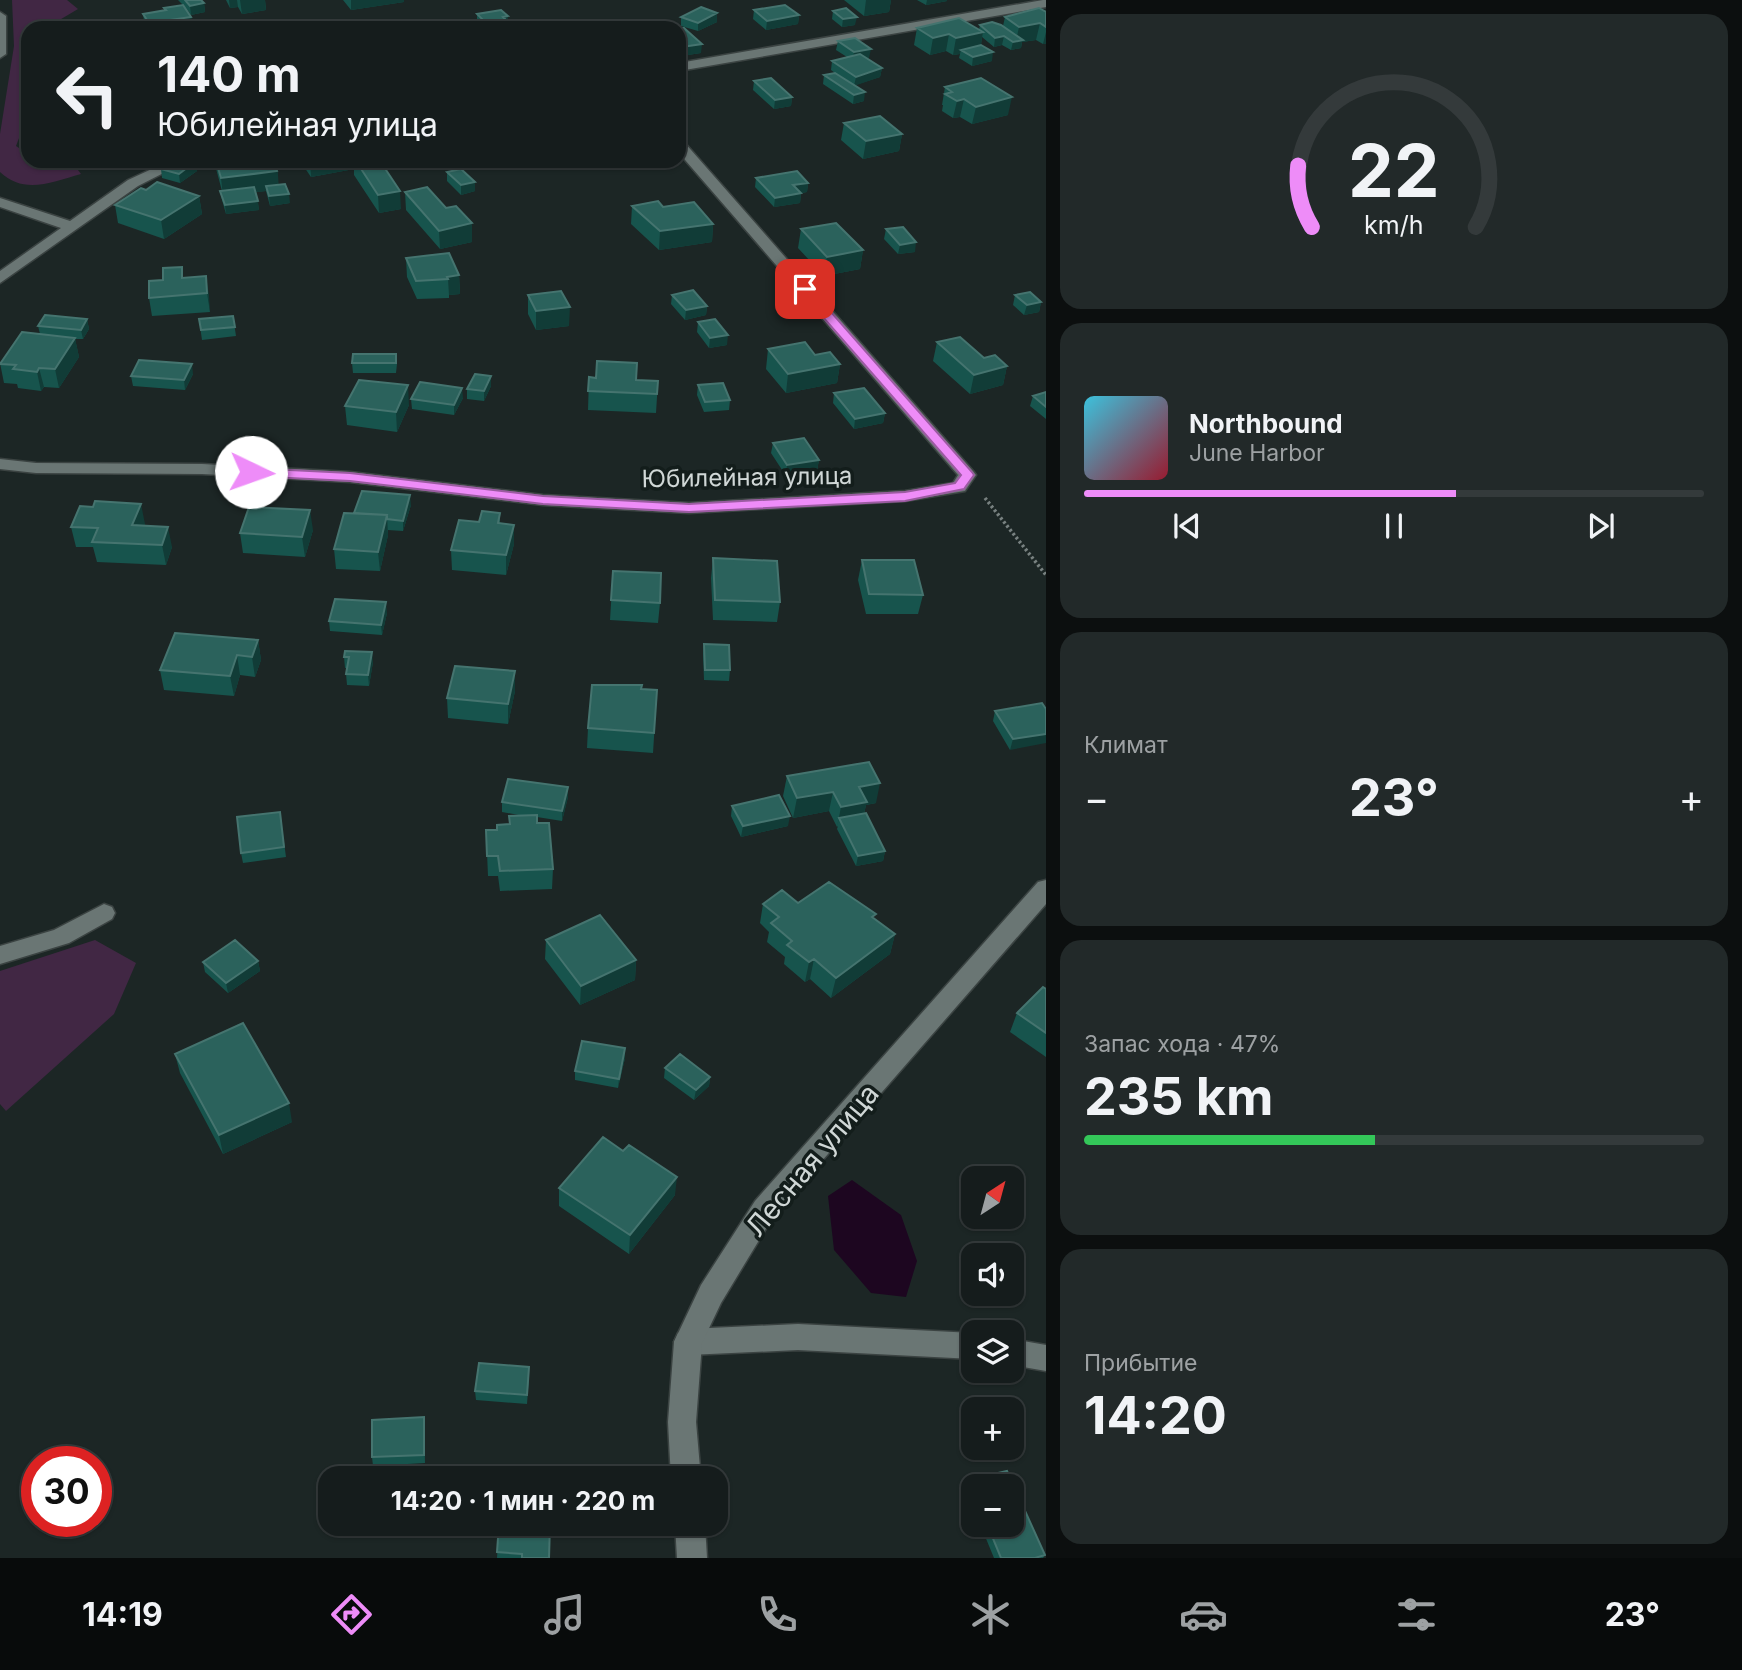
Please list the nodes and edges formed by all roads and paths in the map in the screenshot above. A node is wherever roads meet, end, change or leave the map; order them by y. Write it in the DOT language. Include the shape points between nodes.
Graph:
graph roads {
  1 [pos="1045,3"];
  2 [pos="0,16"];
  3 [pos="0,54"];
  4 [pos="686,66"];
  5 [pos="686,153"];
  6 [pos="165,168"];
  7 [pos="0,202"];
  8 [pos="70,226"];
  9 [pos="0,278"];
  10 [pos="0,464"];
  11 [pos="967,475"];
  12 [pos="1045,575"];
  13 [pos="1045,888"];
  14 [pos="104,913"];
  15 [pos="0,956"];
  16 [pos="688,1342"];
  17 [pos="961,1345"];
  18 [pos="1024,1354"];
  19 [pos="1045,1358"];
  20 [pos="685,1466"];
  21 [pos="691,1536"];
  22 [pos="692,1558"];
  1 -- 4 [label="street"];
  2 -- 3 [label="street"];
  5 -- 11 [label="street"];
  6 -- 8 [label="street" via="133,183"];
  7 -- 8 [label="street"];
  8 -- 9 [label="street"];
  10 -- 11 [label="street, Юбилейная улица" via="336,477 543,500 689,508 905,496 959,486"];
  11 -- 12 [label="path"];
  13 -- 16 [label="street, Лесная улица" via="764,1209 711,1294"];
  14 -- 15 [label="street" via="61,937"];
  16 -- 17 [label="street" via="798,1337"];
  16 -- 20 [label="street, Лесная улица" via="682,1422"];
  18 -- 19 [label="street"];
  21 -- 22 [label="street"];
}
